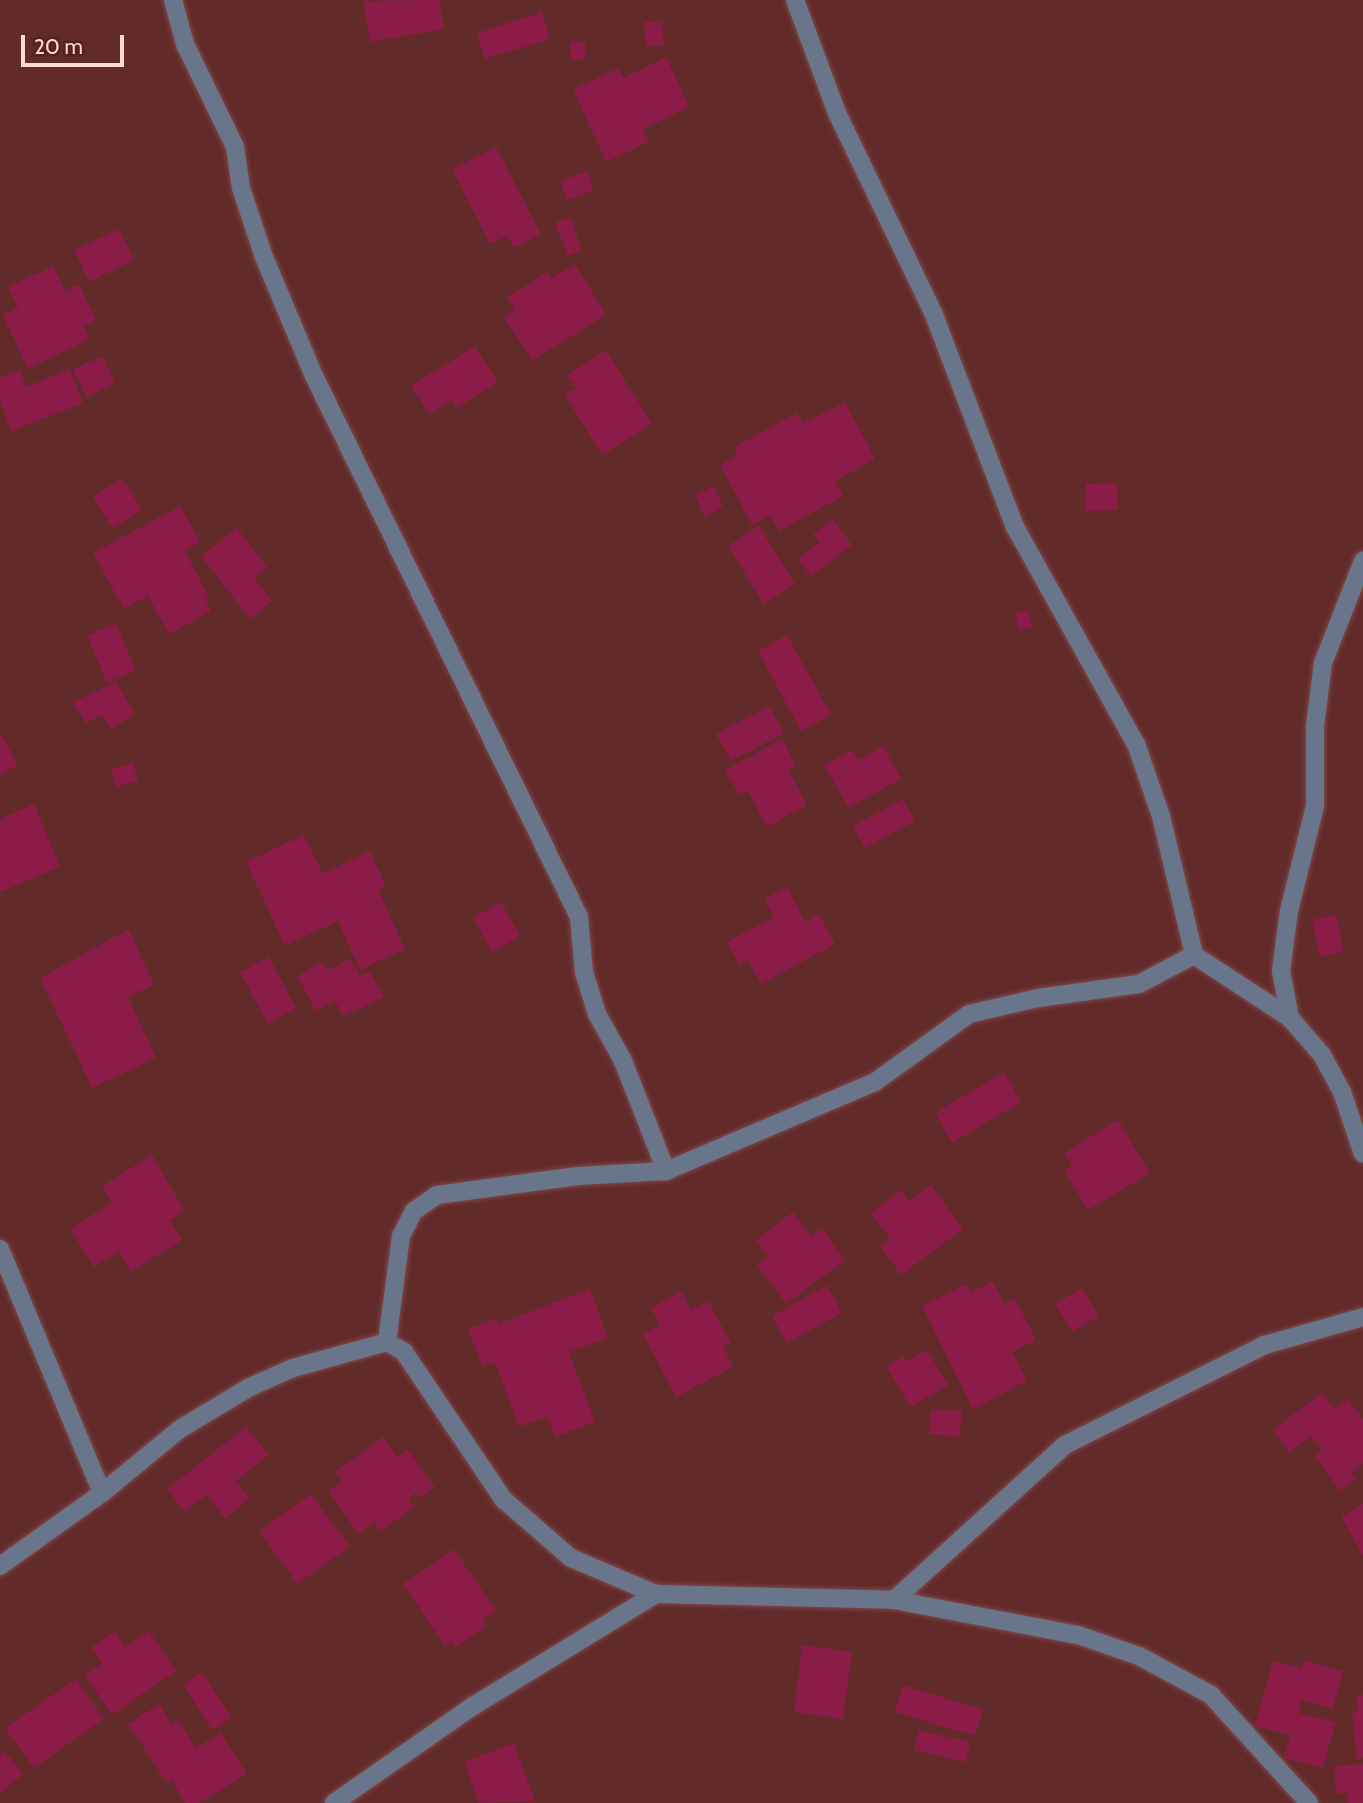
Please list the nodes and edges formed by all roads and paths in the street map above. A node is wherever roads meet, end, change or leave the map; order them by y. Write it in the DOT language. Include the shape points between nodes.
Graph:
graph roads {
  1 [pos="173,0"];
  2 [pos="795,0"];
  3 [pos="1363,561"];
  4 [pos="1194,955"];
  5 [pos="1290,1018"];
  6 [pos="1363,1154"];
  7 [pos="666,1171"];
  8 [pos="0,1249"];
  9 [pos="1363,1317"];
  10 [pos="387,1342"];
  11 [pos="103,1493"];
  12 [pos="0,1566"];
  13 [pos="656,1594"];
  14 [pos="894,1600"];
  15 [pos="334,1803"];
  16 [pos="1309,1803"];
  1 -- 7 [label="street" via="196,70 235,147 241,188 264,257 314,376 579,917 584,972 597,1014 623,1061"];
  2 -- 4 [label="street" via="837,113 934,315 1015,527 1136,744 1161,816"];
  3 -- 5 [label="street" via="1323,663 1315,726 1315,806 1289,911 1282,971"];
  4 -- 5 [label="street"];
  4 -- 7 [label="street" via="1139,984 1038,998 969,1014 875,1083"];
  5 -- 6 [label="street" via="1322,1055 1342,1092"];
  7 -- 10 [label="street" via="579,1176 437,1195 414,1211 401,1236"];
  8 -- 11 [label="street"];
  9 -- 14 [label="street" via="1265,1345 1065,1445"];
  10 -- 11 [label="street" via="293,1368 248,1388 180,1429"];
  10 -- 13 [label="street" via="404,1352 504,1500 570,1558"];
  11 -- 12 [label="street"];
  13 -- 14 [label="street"];
  13 -- 15 [label="street" via="472,1706"];
  14 -- 16 [label="street" via="1079,1635 1139,1656 1211,1695 1229,1710"];
}
